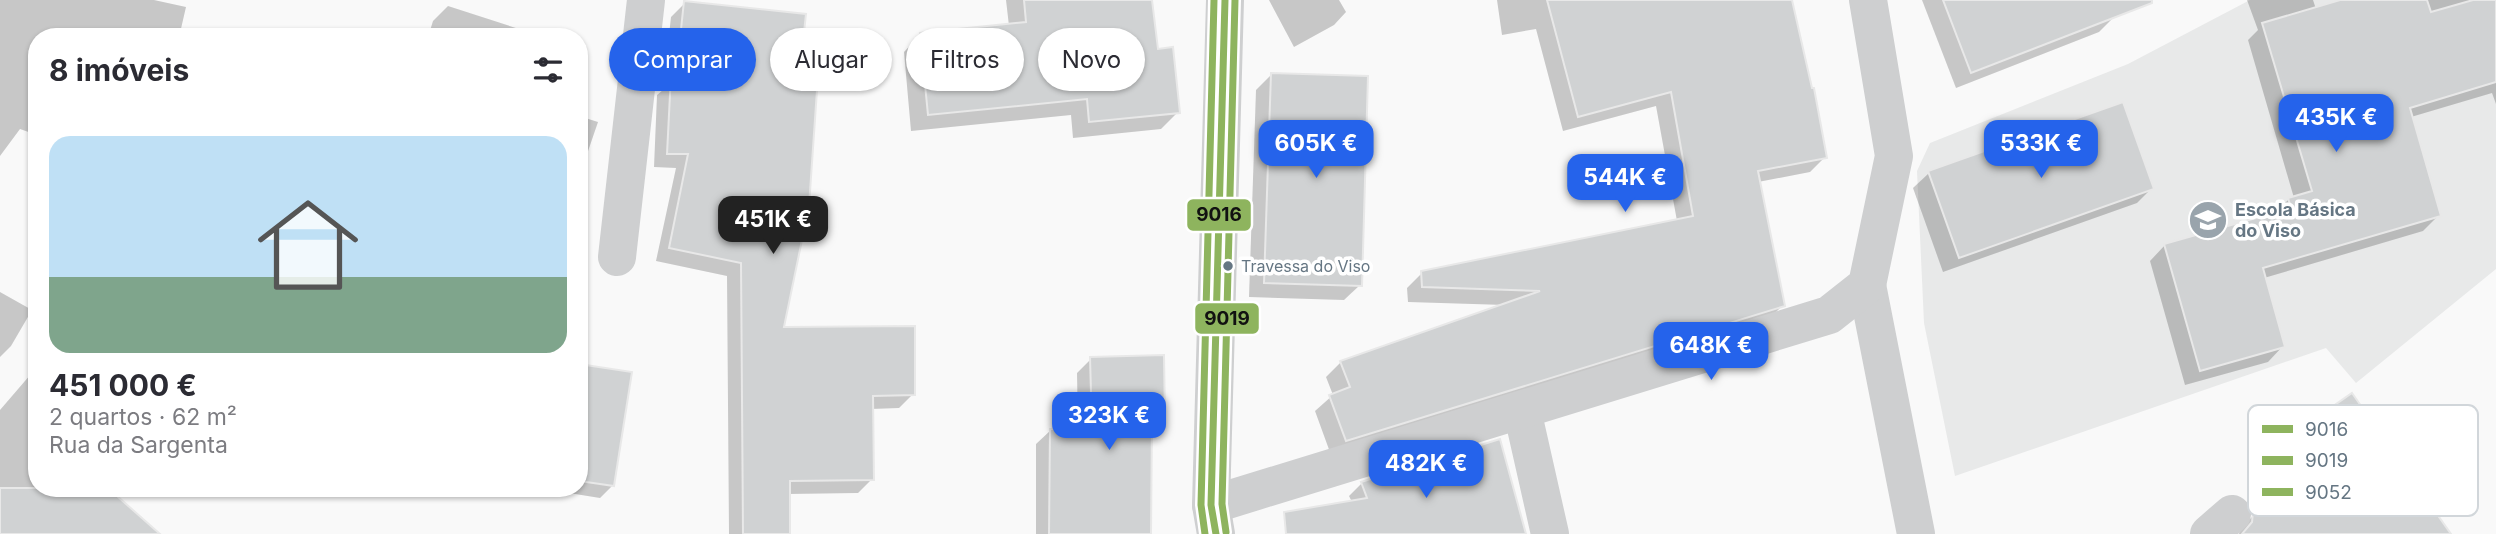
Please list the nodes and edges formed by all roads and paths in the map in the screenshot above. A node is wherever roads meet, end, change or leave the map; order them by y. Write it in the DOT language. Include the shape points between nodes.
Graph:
graph roads {
  1 [pos="646,0"];
  2 [pos="1224,0"];
  3 [pos="1868,0"];
  4 [pos="617,257"];
  5 [pos="1867,285"];
  6 [pos="1522,410"];
  7 [pos="1213,520"];
  8 [pos="1550,534"];
  9 [pos="1916,534"];
  1 -- 4 [label="street"];
  2 -- 7 [label="street"];
  3 -- 5 [label="street" via="1894,156"];
  5 -- 6 [label="street" via="1829,315"];
  5 -- 9 [label="street"];
  6 -- 7 [label="street"];
  6 -- 8 [label="street"];
}
